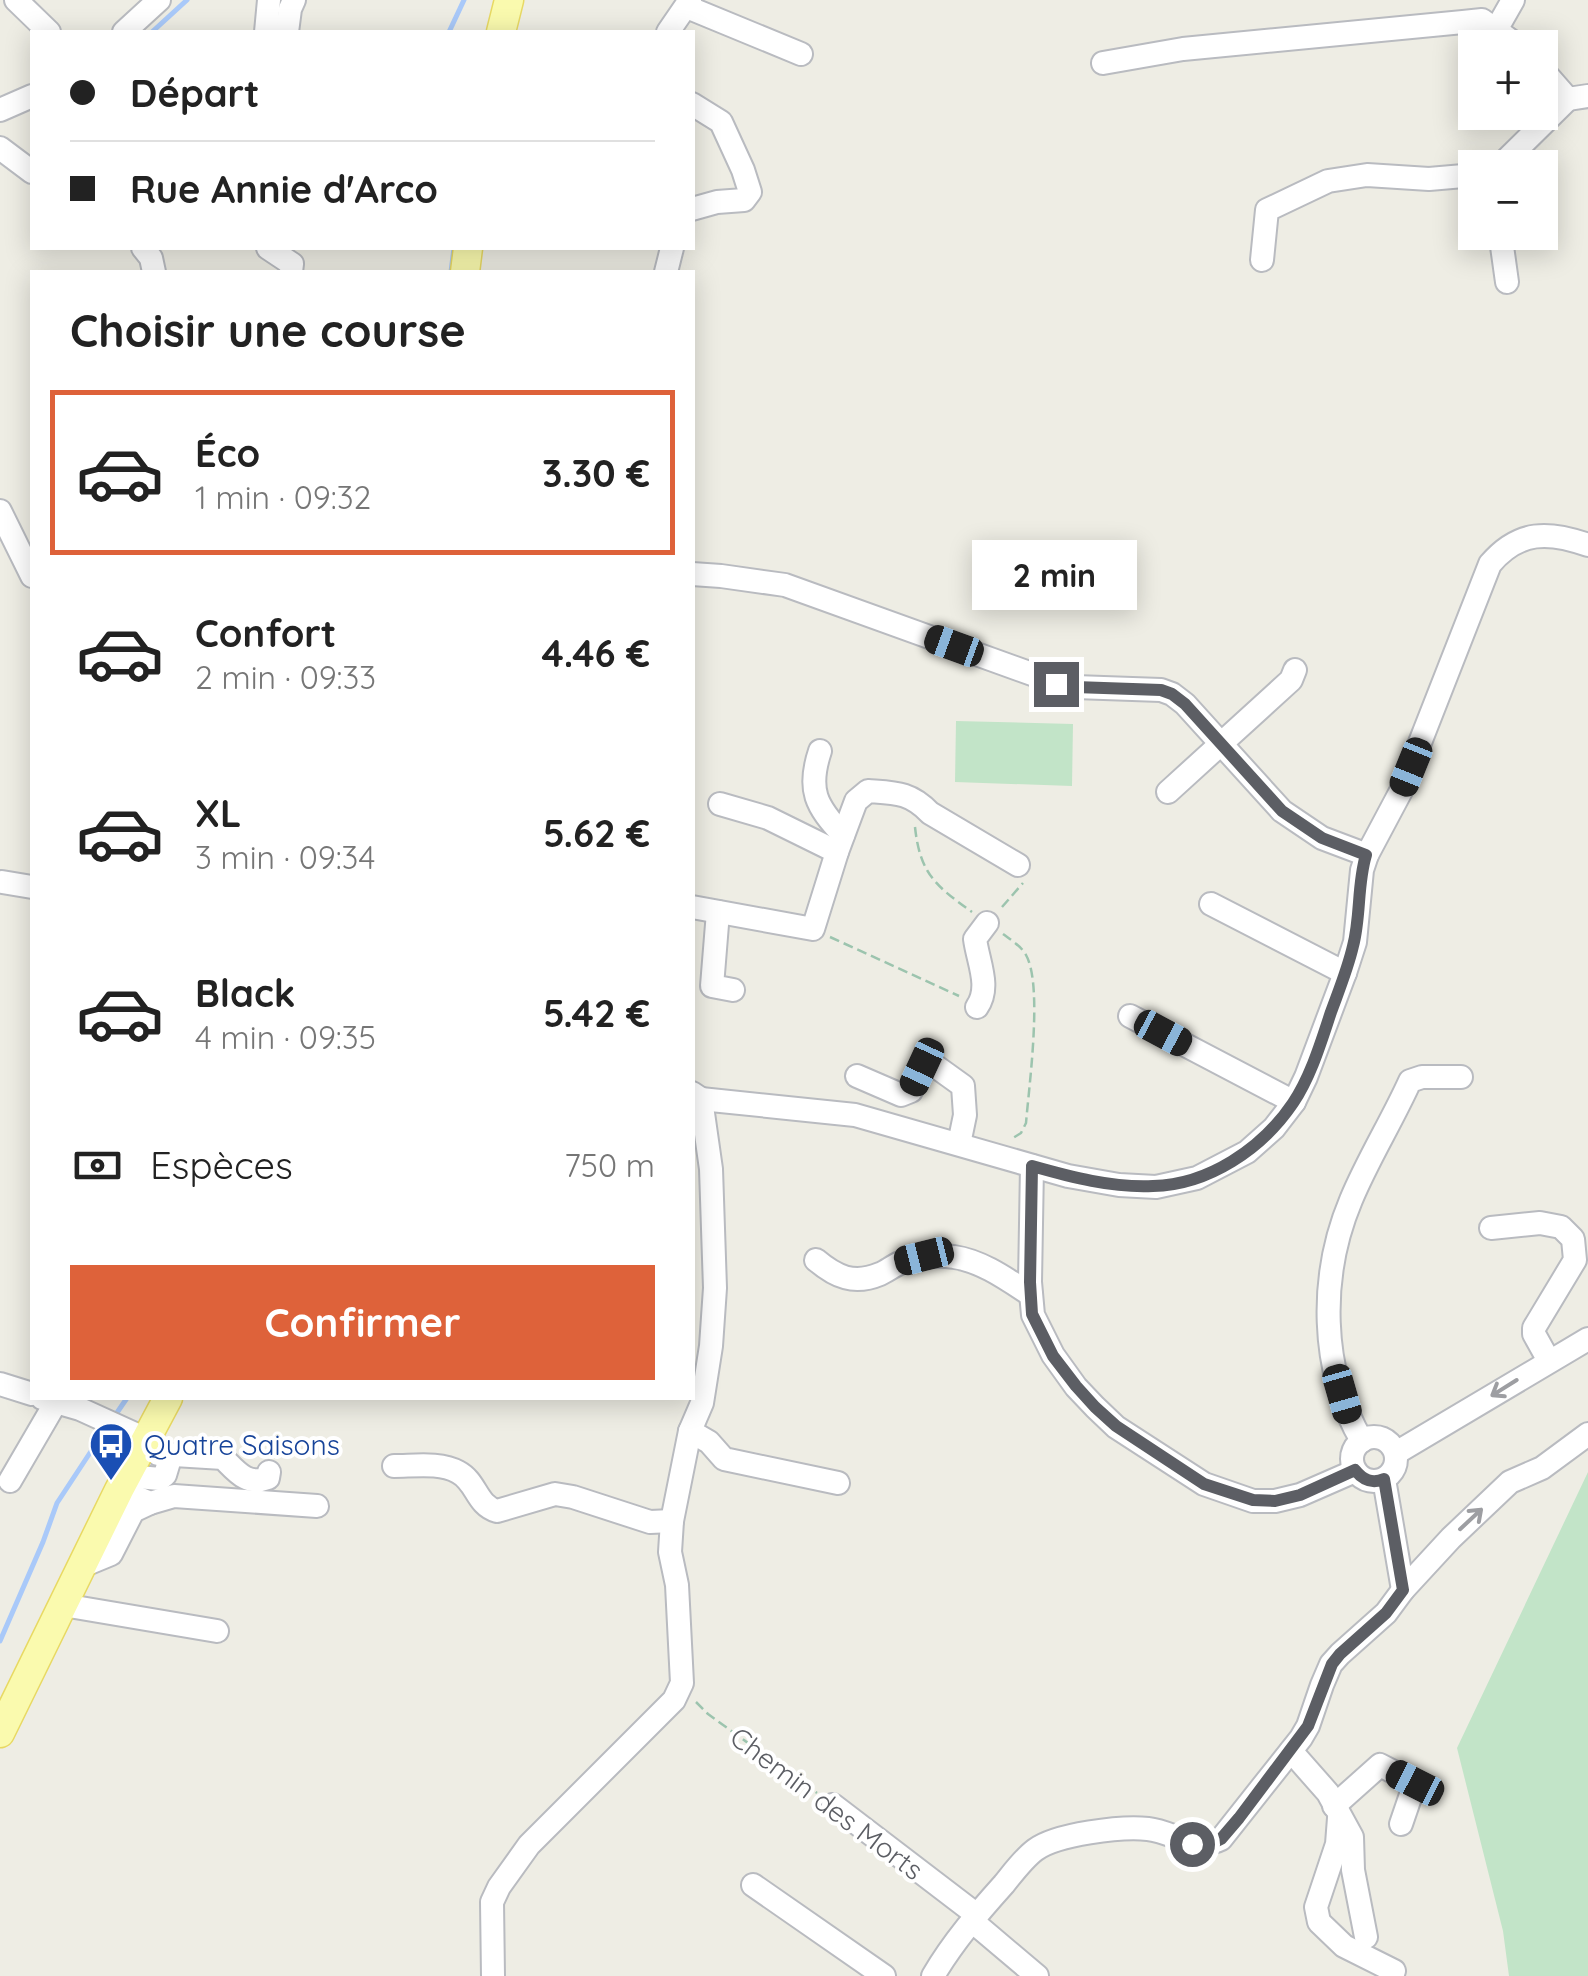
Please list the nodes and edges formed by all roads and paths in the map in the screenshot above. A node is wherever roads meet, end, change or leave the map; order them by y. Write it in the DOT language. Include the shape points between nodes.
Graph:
graph roads {
  1 [pos="16,0"];
  2 [pos="159,0"];
  3 [pos="269,0"];
  4 [pos="294,0"];
  5 [pos="509,0"];
  6 [pos="1468,0"];
  7 [pos="1514,0"];
  8 [pos="688,3"];
  9 [pos="1489,25"];
  10 [pos="47,30"];
  11 [pos="126,30"];
  12 [pos="266,30"];
  13 [pos="287,30"];
  14 [pos="501,30"];
  15 [pos="669,30"];
  16 [pos="1496,30"];
  17 [pos="801,54"];
  18 [pos="1103,63"];
  19 [pos="1558,81"];
  20 [pos="30,97"];
  21 [pos="1578,98"];
  22 [pos="695,106"];
  23 [pos="0,110"];
  24 [pos="0,148"];
  25 [pos="1519,150"];
  26 [pos="30,170"];
  27 [pos="1458,176"];
  28 [pos="695,208"];
  29 [pos="271,250"];
  30 [pos="1503,250"];
  31 [pos="1262,260"];
  32 [pos="291,270"];
  33 [pos="1507,282"];
  34 [pos="0,511"];
  35 [pos="1588,545"];
  36 [pos="30,572"];
  37 [pos="695,574"];
  38 [pos="1294,670"];
  39 [pos="1221,744"];
  40 [pos="820,751"];
  41 [pos="926,778"];
  42 [pos="1168,792"];
  43 [pos="919,801"];
  44 [pos="720,804"];
  45 [pos="840,844"];
  46 [pos="1366,855"];
  47 [pos="1018,865"];
  48 [pos="2,882"];
  49 [pos="30,887"];
  50 [pos="1020,889"];
  51 [pos="1211,904"];
  52 [pos="695,908"];
  53 [pos="718,912"];
  54 [pos="987,923"];
  55 [pos="814,929"];
  56 [pos="1345,974"];
  57 [pos="733,990"];
  58 [pos="967,1002"];
  59 [pos="1130,1016"];
  60 [pos="858,1076"];
  61 [pos="1461,1077"];
  62 [pos="697,1096"];
  63 [pos="1294,1102"];
  64 [pos="959,1144"];
  65 [pos="1032,1166"];
  66 [pos="1491,1228"];
  67 [pos="816,1260"];
  68 [pos="1031,1294"];
  69 [pos="1588,1338"];
  70 [pos="1549,1361"];
  71 [pos="0,1384"];
  72 [pos="30,1393"];
  73 [pos="49,1400"];
  74 [pos="167,1400"];
  75 [pos="88,1408"];
  76 [pos="690,1431"];
  77 [pos="1588,1434"];
  78 [pos="1362,1441"];
  79 [pos="149,1444"];
  80 [pos="1396,1453"];
  81 [pos="394,1466"];
  82 [pos="1355,1470"];
  83 [pos="269,1472"];
  84 [pos="1384,1479"];
  85 [pos="10,1481"];
  86 [pos="123,1483"];
  87 [pos="838,1484"];
  88 [pos="150,1503"];
  89 [pos="317,1506"];
  90 [pos="672,1521"];
  91 [pos="82,1566"];
  92 [pos="1403,1590"];
  93 [pos="63,1605"];
  94 [pos="217,1631"];
  95 [pos="681,1686"];
  96 [pos="0,1733"];
  97 [pos="1291,1751"];
  98 [pos="833,1804"];
  99 [pos="1337,1810"];
  100 [pos="1400,1824"];
  101 [pos="753,1884"];
  102 [pos="974,1918"];
  103 [pos="1366,1938"];
  104 [pos="1394,1971"];
  105 [pos="493,1976"];
  106 [pos="884,1976"];
  107 [pos="934,1976"];
  108 [pos="1037,1976"];
  1 -- 10 [label="street"];
  2 -- 11 [label="street"];
  3 -- 12 [label="street"];
  4 -- 13 [label="street"];
  5 -- 14 [label="main road"];
  6 -- 9 [label="street"];
  7 -- 9 [label="street"];
  8 -- 15 [label="street"];
  8 -- 17 [label="street"];
  9 -- 16 [label="street"];
  9 -- 18 [label="street" via="1183,49"];
  19 -- 21 [label="street"];
  20 -- 23 [label="street"];
  21 -- 25 [label="street"];
  22 -- 28 [label="street" via="720,122 750,192 744,200"];
  24 -- 26 [label="street"];
  27 -- 31 [label="street" via="1328,181 1266,210"];
  29 -- 32 [label="street"];
  30 -- 33 [label="street"];
  34 -- 36 [label="street"];
  35 -- 46 [label="street" via="1537,536 1513,542 1490,564 1402,791"];
  37 -- 39 [label="street" via="785,585 1056,684 1161,690 1185,704"];
  38 -- 39 [label="street"];
  39 -- 42 [label="street"];
  39 -- 46 [label="street" via="1301,826"];
  40 -- 45 [label="street" via="814,791"];
  41 -- 43 [label="street"];
  43 -- 45 [label="street" via="868,791 856,801"];
  43 -- 47 [label="street"];
  44 -- 45 [label="street"];
  45 -- 55 [label="street"];
  46 -- 56 [label="street"];
  48 -- 49 [label="street"];
  50 -- 54 [label="path"];
  51 -- 56 [label="street"];
  52 -- 53 [label="street"];
  53 -- 55 [label="street"];
  53 -- 57 [label="street" via="712,986"];
  54 -- 58 [label="street" via="976,940 983,999"];
  55 -- 58 [label="path"];
  56 -- 63 [label="street"];
  59 -- 63 [label="street"];
  60 -- 64 [label="street" via="901,1094 911,1092 922,1067 931,1063 963,1086"];
  61 -- 78 [label="street" via="1410,1081 1340,1231 1328,1293 1330,1338 1349,1418"];
  62 -- 64 [label="street" via="855,1115"];
  62 -- 76 [label="street" via="711,1168 715,1288 702,1403"];
  63 -- 65 [label="street" via="1248,1152 1197,1178 1119,1186"];
  64 -- 65 [label="street"];
  65 -- 68 [label="street"];
  66 -- 70 [label="street" via="1540,1223 1561,1226 1573,1239 1575,1260 1534,1328"];
  67 -- 68 [label="street" via="833,1274 859,1280 924,1256 955,1257"];
  68 -- 82 [label="street" via="1032,1314 1053,1356 1085,1397 1116,1426 1204,1484 1275,1501"];
  69 -- 70 [label="street"];
  70 -- 80 [label="street, one-way"];
  71 -- 72 [label="street"];
  73 -- 75 [label="street"];
  73 -- 85 [label="street"];
  74 -- 79 [label="main road"];
  75 -- 79 [label="street"];
  76 -- 87 [label="street" via="724,1458"];
  76 -- 90 [label="street"];
  92 -- 77 [label="street, one-way" via="1510,1482"];
  78 -- 80 [label="street" via="1384,1439"];
  78 -- 82 [label="street" via="1353,1453"];
  79 -- 83 [label="street" via="223,1458 244,1478 260,1481"];
  79 -- 86 [label="main road"];
  80 -- 84 [label="street" via="1396,1465"];
  81 -- 90 [label="street" via="460,1473 482,1504 497,1510 555,1494 650,1522"];
  82 -- 84 [label="street" via="1366,1480"];
  84 -- 92 [label="street"];
  86 -- 88 [label="street"];
  86 -- 91 [label="main road"];
  88 -- 89 [label="street" via="174,1496"];
  88 -- 91 [label="street" via="133,1511 111,1554"];
  90 -- 95 [label="street"];
  91 -- 93 [label="main road"];
  92 -- 97 [label="street" via="1332,1664"];
  93 -- 94 [label="street"];
  93 -- 96 [label="main road"];
  95 -- 98 [label="path, Chemin des Morts" via="708,1714"];
  95 -- 105 [label="street" via="529,1845 498,1887 492,1902"];
  97 -- 99 [label="street"];
  97 -- 102 [label="street" via="1221,1839 1192,1844 1147,1828 1116,1828 1053,1841 1036,1848"];
  98 -- 102 [label="street, Chemin des Morts"];
  99 -- 100 [label="street" via="1380,1765 1415,1783"];
  99 -- 103 [label="street" via="1352,1837"];
  99 -- 104 [label="street" via="1338,1844 1316,1907 1318,1922 1344,1946"];
  101 -- 106 [label="street"];
  102 -- 107 [label="street"];
  102 -- 108 [label="street, Chemin des Morts"];
}
